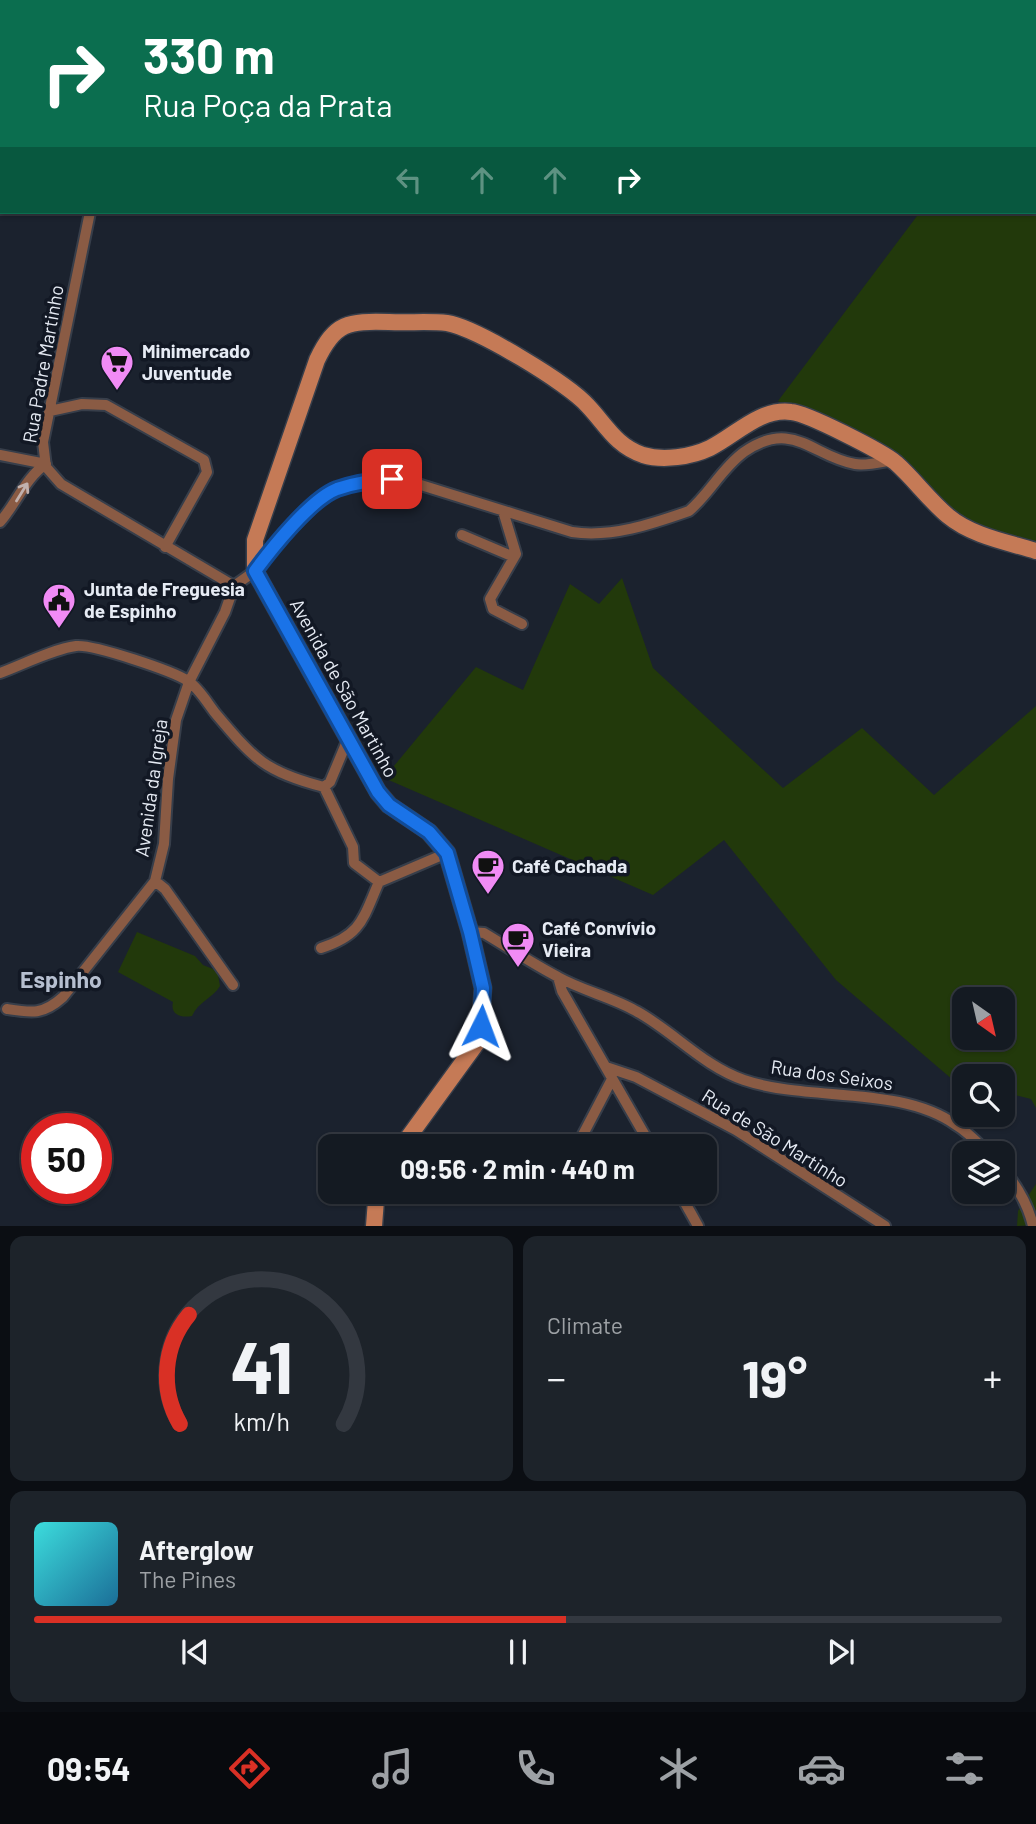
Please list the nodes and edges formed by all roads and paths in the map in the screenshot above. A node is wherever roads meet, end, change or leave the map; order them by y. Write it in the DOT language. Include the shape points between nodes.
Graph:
graph roads {
  1 [pos="90,214"];
  2 [pos="50,411"];
  3 [pos="0,455"];
  4 [pos="893,460"];
  5 [pos="46,464"];
  6 [pos="503,511"];
  7 [pos="0,522"];
  8 [pos="462,535"];
  9 [pos="165,547"];
  10 [pos="1036,551"];
  11 [pos="514,558"];
  12 [pos="255,571"];
  13 [pos="234,586"];
  14 [pos="522,624"];
  15 [pos="0,673"];
  16 [pos="189,682"];
  17 [pos="348,739"];
  18 [pos="324,787"];
  19 [pos="447,853"];
  20 [pos="155,881"];
  21 [pos="379,882"];
  22 [pos="470,932"];
  23 [pos="321,948"];
  24 [pos="558,977"];
  25 [pos="233,985"];
  26 [pos="2,1009"];
  27 [pos="606,1067"];
  28 [pos="612,1079"];
  29 [pos="411,1134"];
  30 [pos="583,1134"];
  31 [pos="644,1134"];
  32 [pos="974,1141"];
  33 [pos="1015,1183"];
  34 [pos="376,1204"];
  35 [pos="686,1204"];
  36 [pos="374,1226"];
  37 [pos="698,1226"];
  38 [pos="884,1226"];
  39 [pos="1033,1226"];
  1 -- 2 [label="street, Rua Padre Martinho"];
  2 -- 5 [label="street, Rua Padre Martinho" via="43,442"];
  2 -- 9 [label="street" via="82,404 106,405 204,460 207,472"];
  3 -- 5 [label="street"];
  4 -- 6 [label="street" via="856,464 790,439 757,444 729,464 689,511 608,533 572,532"];
  4 -- 10 [label="main road" via="948,516 973,531"];
  4 -- 12 [label="main road" via="791,412 769,414 709,448 672,457 643,455 618,441 587,404 563,386 471,330 447,323 367,321 341,326 327,339 317,360 255,540"];
  7 -- 5 [label="street, one-way" via="35,471"];
  5 -- 9 [label="street, Rua Padre Martinho" via="61,484"];
  6 -- 11 [label="street"];
  6 -- 12 [label="street" via="408,481 377,480 337,489 310,509"];
  8 -- 11 [label="street"];
  9 -- 13 [label="street, Rua Padre Martinho"];
  11 -- 14 [label="street" via="490,599 493,609"];
  12 -- 13 [label="street"];
  12 -- 17 [label="main road, Avenida de São Martinho"];
  13 -- 16 [label="street, Avenida da Igreja"];
  15 -- 16 [label="street" via="75,646 147,664"];
  16 -- 18 [label="street" via="250,754 290,779"];
  16 -- 20 [label="street, Avenida da Igreja" via="176,720 164,844"];
  17 -- 18 [label="street"];
  17 -- 19 [label="main road, Avenida de São Martinho" via="389,805 429,832"];
  18 -- 21 [label="street" via="353,847 354,863"];
  19 -- 21 [label="street"];
  19 -- 22 [label="main road, Avenida de São Martinho"];
  20 -- 25 [label="street"];
  20 -- 26 [label="street, Avenida da Igreja" via="50,1009"];
  21 -- 23 [label="street" via="358,928 342,942"];
  22 -- 24 [label="street" via="484,933"];
  22 -- 29 [label="main road, Avenida de São Martinho" via="483,988 479,1040"];
  24 -- 27 [label="street"];
  24 -- 32 [label="street, Rua dos Seixos" via="635,1009 702,1059 743,1080 914,1105 936,1113"];
  27 -- 28 [label="street"];
  27 -- 38 [label="street, Rua de São Martinho" via="636,1077 736,1130"];
  28 -- 30 [label="street"];
  28 -- 31 [label="street"];
  33 -- 39 [label="street"];
  34 -- 36 [label="main road"];
  35 -- 37 [label="street"];
}
